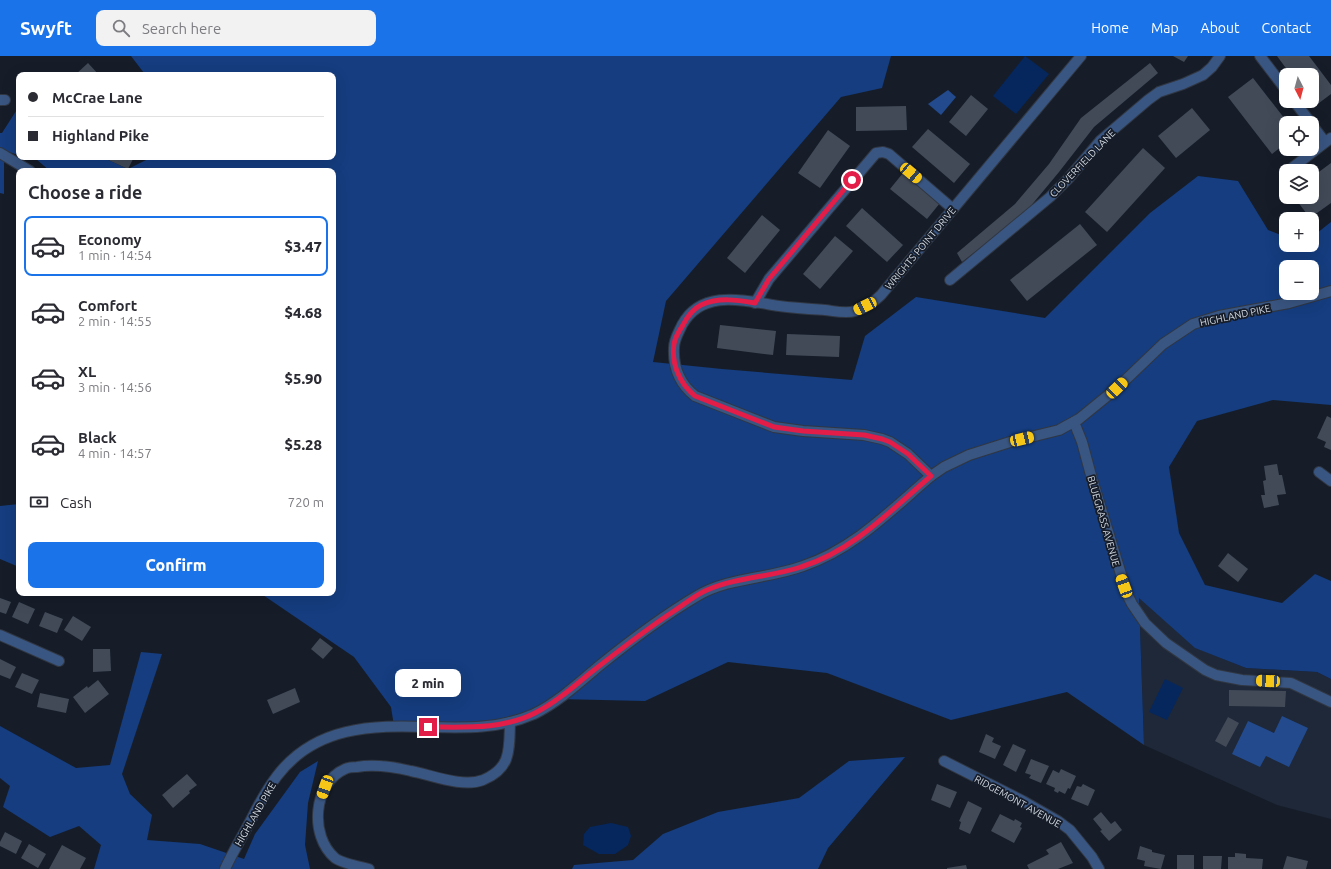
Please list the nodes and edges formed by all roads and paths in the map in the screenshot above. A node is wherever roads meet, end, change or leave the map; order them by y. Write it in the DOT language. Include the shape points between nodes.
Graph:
graph roads {
  1 [pos="1081,56"];
  2 [pos="1220,56"];
  3 [pos="1260,56"];
  4 [pos="1279,81"];
  5 [pos="1319,132"];
  6 [pos="1328,140"];
  7 [pos="0,153"];
  8 [pos="1297,164"];
  9 [pos="25,168"];
  10 [pos="953,209"];
  11 [pos="950,280"];
  12 [pos="1331,291"];
  13 [pos="755,303"];
  14 [pos="1074,422"];
  15 [pos="1318,472"];
  16 [pos="931,476"];
  17 [pos="1331,481"];
  18 [pos="0,635"];
  19 [pos="59,661"];
  20 [pos="1331,702"];
  21 [pos="510,722"];
  22 [pos="944,761"];
  23 [pos="225,869"];
  24 [pos="369,869"];
  25 [pos="1099,869"];
  1 -- 10 [label="street, WRIGHTS POINT DRIVE"];
  2 -- 11 [label="street, CLOVERFIELD LANE" via="1203,75 1159,92 1148,100 1101,140 1050,196"];
  3 -- 4 [label="street"];
  5 -- 6 [label="street"];
  6 -- 8 [label="street"];
  7 -- 9 [label="street"];
  10 -- 13 [label="street, WRIGHTS POINT DRIVE" via="874,302 855,311 844,312"];
  10 -- 13 [label="street" via="888,154 876,153 769,279"];
  12 -- 14 [label="street, HIGHLAND PIKE" via="1193,324 1163,344 1117,388"];
  13 -- 16 [label="street, WRIGHTS POINT DRIVE" via="735,299 716,300 700,306 684,321 676,337 676,369 681,380 695,396 774,427 882,439 908,454"];
  14 -- 16 [label="street, HIGHLAND PIKE" via="1058,430 969,455"];
  14 -- 20 [label="street, BLUEGRASS AVENUE" via="1121,577 1132,604 1145,622 1166,644 1216,675 1242,680 1291,683"];
  15 -- 17 [label="street"];
  16 -- 21 [label="street, HIGHLAND PIKE" via="869,530 842,549 800,568 732,581 707,590 652,626 564,695 535,713"];
  18 -- 19 [label="street"];
  21 -- 23 [label="street, HIGHLAND PIKE" via="467,728 394,726 362,729 321,740 296,756 277,775"];
  21 -- 24 [label="street" via="509,753 506,761 494,775 481,781 450,781 411,770 370,765 346,769 333,777 325,787 320,800 318,813 321,838 336,859"];
  22 -- 25 [label="street, RIDGEMONT AVENUE" via="1058,821 1070,830"];
}
